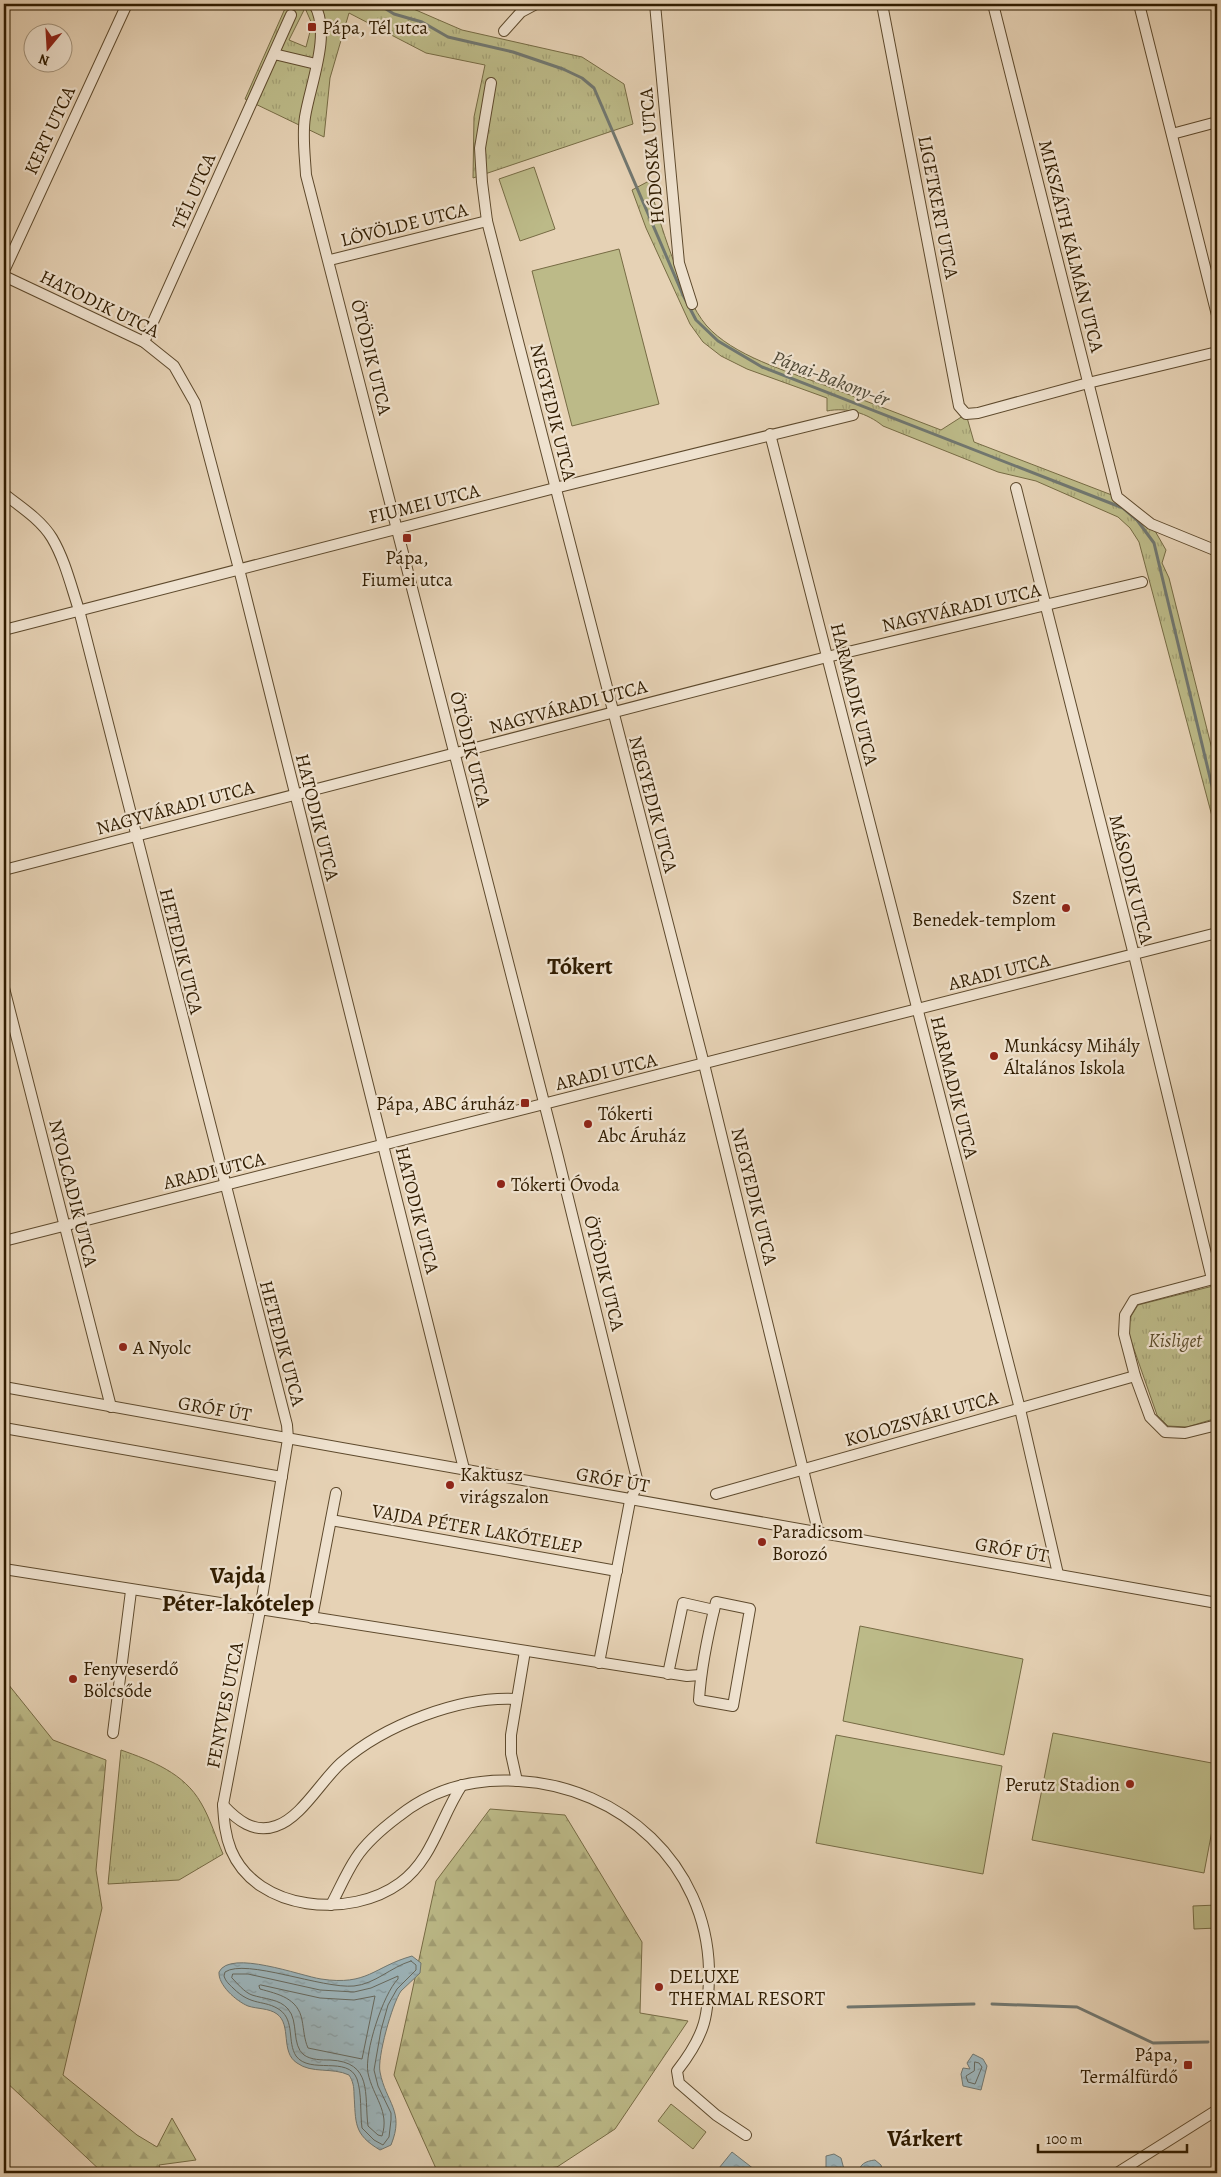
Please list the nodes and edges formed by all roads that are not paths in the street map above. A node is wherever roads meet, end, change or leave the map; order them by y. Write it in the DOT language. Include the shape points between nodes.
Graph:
graph roads {
  1 [pos="127,4"];
  2 [pos="314,4"];
  3 [pos="536,4"];
  4 [pos="655,4"];
  5 [pos="882,4"];
  6 [pos="993,4"];
  7 [pos="1142,4"];
  8 [pos="291,15"];
  9 [pos="504,31"];
  10 [pos="274,54"];
  11 [pos="316,64"];
  12 [pos="491,83"];
  13 [pos="1217,122"];
  14 [pos="1172,134"];
  15 [pos="487,221"];
  16 [pos="330,260"];
  17 [pos="4,271"];
  18 [pos="1212,274"];
  19 [pos="4,276"];
  20 [pos="692,304"];
  21 [pos="1217,315"];
  22 [pos="144,342"];
  23 [pos="1217,352"];
  24 [pos="1088,383"];
  25 [pos="853,415"];
  26 [pos="770,434"];
  27 [pos="555,488"];
  28 [pos="1016,488"];
  29 [pos="4,494"];
  30 [pos="396,528"];
  31 [pos="1217,551"];
  32 [pos="240,569"];
  33 [pos="1142,582"];
  34 [pos="1044,605"];
  35 [pos="79,610"];
  36 [pos="4,630"];
  37 [pos="827,657"];
  38 [pos="612,712"];
  39 [pos="455,754"];
  40 [pos="294,794"];
  41 [pos="135,836"];
  42 [pos="4,870"];
  43 [pos="1217,933"];
  44 [pos="1134,955"];
  45 [pos="4,988"];
  46 [pos="918,1010"];
  47 [pos="704,1064"];
  48 [pos="544,1104"];
  49 [pos="384,1145"];
  50 [pos="224,1186"];
  51 [pos="65,1226"];
  52 [pos="4,1241"];
  53 [pos="1215,1278"];
  54 [pos="1135,1376"];
  55 [pos="4,1387"];
  56 [pos="111,1407"];
  57 [pos="1020,1408"];
  58 [pos="1217,1424"];
  59 [pos="4,1428"];
  60 [pos="288,1439"];
  61 [pos="464,1469"];
  62 [pos="804,1469"];
  63 [pos="282,1477"];
  64 [pos="336,1493"];
  65 [pos="716,1494"];
  66 [pos="630,1500"];
  67 [pos="331,1520"];
  68 [pos="818,1531"];
  69 [pos="4,1569"];
  70 [pos="618,1570"];
  71 [pos="1058,1574"];
  72 [pos="132,1591"];
  73 [pos="1217,1603"];
  74 [pos="260,1610"];
  75 [pos="714,1610"];
  76 [pos="312,1618"];
  77 [pos="525,1651"];
  78 [pos="599,1663"];
  79 [pos="668,1674"];
  80 [pos="700,1674"];
  81 [pos="516,1699"];
  82 [pos="113,1733"];
  83 [pos="517,1781"];
  84 [pos="462,1785"];
  85 [pos="223,1805"];
  86 [pos="331,1905"];
  87 [pos="1217,2110"];
  88 [pos="746,2135"];
  89 [pos="1117,2173"];
  1 -- 17 [label="street, KERT UTCA"];
  2 -- 11 [label="street, ÖTÖDIK UTCA" via="322,27"];
  3 -- 9 [label="street" via="521,12"];
  4 -- 20 [label="street, HÓDOSKA UTCA" via="679,263"];
  5 -- 24 [label="street, LIGETKERT UTCA" via="959,406 966,414 978,413"];
  6 -- 24 [label="street, MIKSZÁTH KÁLMÁN UTCA"];
  7 -- 14 [label="street"];
  8 -- 10 [label="street, TÉL UTCA"];
  10 -- 11 [label="street"];
  10 -- 22 [label="street, TÉL UTCA"];
  11 -- 16 [label="street, ÖTÖDIK UTCA" via="305,118 306,175"];
  12 -- 15 [label="street, NEGYEDIK UTCA" via="480,148"];
  13 -- 14 [label="street"];
  14 -- 18 [label="street"];
  15 -- 16 [label="street, LÖVÖLDE UTCA"];
  15 -- 27 [label="street, NEGYEDIK UTCA"];
  16 -- 30 [label="street, ÖTÖDIK UTCA"];
  18 -- 21 [label="street"];
  19 -- 22 [label="street, HATODIK UTCA"];
  22 -- 32 [label="street, HATODIK UTCA" via="174,366 194,402"];
  23 -- 24 [label="street"];
  24 -- 31 [label="street, MIKSZÁTH KÁLMÁN UTCA" via="1117,497 1151,524"];
  25 -- 26 [label="street, FIUMEI UTCA"];
  26 -- 27 [label="street, FIUMEI UTCA"];
  26 -- 37 [label="street, HARMADIK UTCA"];
  27 -- 30 [label="street, FIUMEI UTCA"];
  27 -- 38 [label="street, NEGYEDIK UTCA"];
  28 -- 34 [label="street, MÁSODIK UTCA"];
  29 -- 35 [label="street, HETEDIK UTCA" via="38,521 51,537"];
  30 -- 32 [label="street, FIUMEI UTCA"];
  30 -- 39 [label="street, ÖTÖDIK UTCA"];
  32 -- 35 [label="street, FIUMEI UTCA"];
  32 -- 40 [label="street, HATODIK UTCA"];
  33 -- 34 [label="street, NAGYVÁRADI UTCA"];
  34 -- 37 [label="street, NAGYVÁRADI UTCA"];
  34 -- 44 [label="street, MÁSODIK UTCA"];
  35 -- 36 [label="street, FIUMEI UTCA"];
  35 -- 41 [label="street, HETEDIK UTCA"];
  37 -- 38 [label="street, NAGYVÁRADI UTCA"];
  37 -- 46 [label="street, HARMADIK UTCA"];
  38 -- 39 [label="street, NAGYVÁRADI UTCA"];
  38 -- 47 [label="street, NEGYEDIK UTCA"];
  39 -- 40 [label="street, NAGYVÁRADI UTCA"];
  39 -- 48 [label="street, ÖTÖDIK UTCA"];
  40 -- 41 [label="street, NAGYVÁRADI UTCA"];
  40 -- 49 [label="street, HATODIK UTCA"];
  41 -- 42 [label="street, NAGYVÁRADI UTCA"];
  41 -- 50 [label="street, HETEDIK UTCA"];
  43 -- 44 [label="street, ARADI UTCA"];
  44 -- 46 [label="street, ARADI UTCA"];
  44 -- 53 [label="street, MÁSODIK UTCA"];
  45 -- 51 [label="street, NYOLCADIK UTCA"];
  46 -- 47 [label="street, ARADI UTCA"];
  46 -- 57 [label="street, HARMADIK UTCA"];
  47 -- 48 [label="street, ARADI UTCA"];
  47 -- 62 [label="street, NEGYEDIK UTCA"];
  48 -- 49 [label="street, ARADI UTCA"];
  48 -- 66 [label="street, ÖTÖDIK UTCA" via="638,1483"];
  49 -- 50 [label="street, ARADI UTCA"];
  49 -- 61 [label="street, HATODIK UTCA"];
  50 -- 51 [label="street, ARADI UTCA"];
  50 -- 60 [label="street, HETEDIK UTCA"];
  51 -- 52 [label="street, ARADI UTCA"];
  51 -- 56 [label="street, NYOLCADIK UTCA"];
  53 -- 54 [label="street" via="1134,1300 1125,1315 1124,1334"];
  54 -- 57 [label="street, KOLOZSVÁRI UTCA"];
  54 -- 58 [label="street" via="1150,1417 1164,1432 1185,1433"];
  55 -- 56 [label="street, GRÓF ÚT"];
  56 -- 60 [label="street, GRÓF ÚT"];
  57 -- 62 [label="street, KOLOZSVÁRI UTCA"];
  57 -- 71 [label="street, HARMADIK UTCA"];
  59 -- 63 [label="street"];
  60 -- 61 [label="street, GRÓF ÚT"];
  60 -- 63 [label="street"];
  61 -- 66 [label="street, GRÓF ÚT"];
  62 -- 65 [label="street, KOLOZSVÁRI UTCA"];
  62 -- 68 [label="street, NEGYEDIK UTCA"];
  63 -- 74 [label="street"];
  64 -- 67 [label="street"];
  66 -- 68 [label="street, GRÓF ÚT"];
  66 -- 70 [label="street"];
  67 -- 70 [label="street, VAJDA PÉTER LAKÓTELEP"];
  67 -- 76 [label="street"];
  68 -- 71 [label="street, GRÓF ÚT"];
  69 -- 72 [label="street"];
  70 -- 78 [label="street"];
  71 -- 73 [label="street, GRÓF ÚT"];
  72 -- 74 [label="street"];
  72 -- 82 [label="street"];
  74 -- 76 [label="street"];
  74 -- 85 [label="street, FENYVES UTCA"];
  75 -- 79 [label="street" via="683,1603"];
  75 -- 80 [label="street" via="705,1663"];
  75 -- 80 [label="street" via="716,1602 750,1609 732,1706 699,1700"];
  76 -- 77 [label="street"];
  77 -- 78 [label="street"];
  77 -- 81 [label="street"];
  78 -- 79 [label="street"];
  79 -- 80 [label="street"];
  81 -- 83 [label="street" via="511,1754"];
  81 -- 85 [label="street" via="476,1700 451,1707 374,1740 341,1763 291,1818 276,1826 245,1825"];
  83 -- 84 [label="street"];
  83 -- 88 [label="street" via="541,1782 575,1790 607,1804 654,1840 682,1878 702,1919 708,1951 709,1987 707,2021 678,2071 679,2083 716,2115"];
  84 -- 86 [label="street" via="439,1791 406,1810 378,1832 356,1857"];
  84 -- 86 [label="street, FENYVES UTCA" via="422,1863 380,1896 352,1904"];
  85 -- 86 [label="street, FENYVES UTCA" via="224,1830 244,1871 284,1898"];
  87 -- 89 [label="street"];
}
